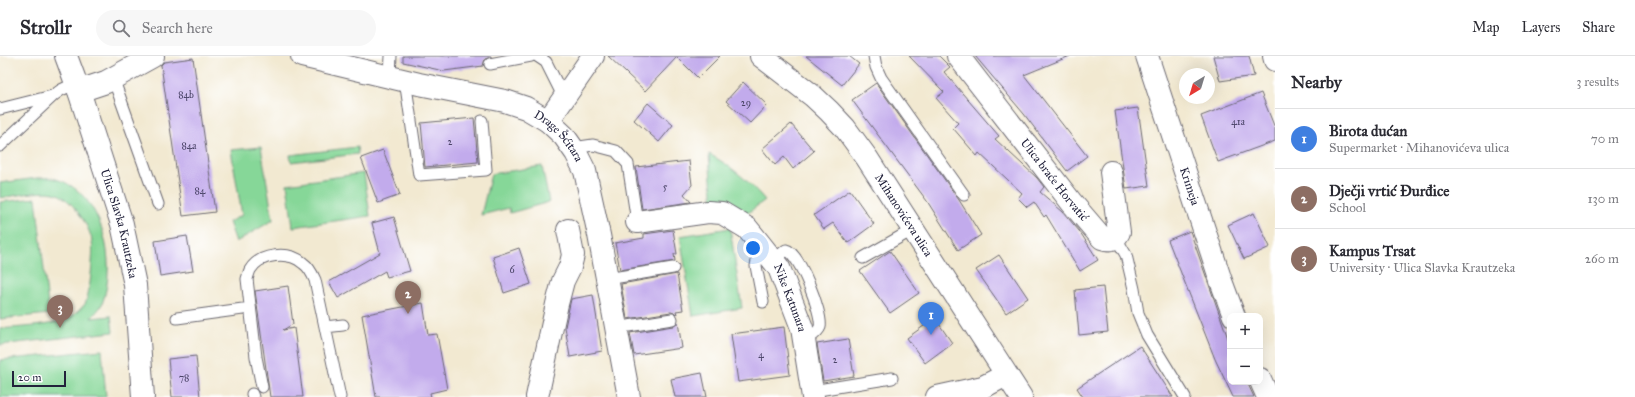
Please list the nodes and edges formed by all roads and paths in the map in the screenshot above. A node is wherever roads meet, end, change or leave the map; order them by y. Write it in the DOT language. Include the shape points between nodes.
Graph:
graph roads {
  1 [pos="66,56"];
  2 [pos="154,56"];
  3 [pos="302,56"];
  4 [pos="531,56"];
  5 [pos="537,56"];
  6 [pos="594,56"];
  7 [pos="874,56"];
  8 [pos="958,56"];
  9 [pos="1147,56"];
  10 [pos="1274,56"];
  11 [pos="323,59"];
  12 [pos="772,59"];
  13 [pos="1275,60"];
  14 [pos="490,64"];
  15 [pos="395,71"];
  16 [pos="113,78"];
  17 [pos="77,87"];
  18 [pos="54,95"];
  19 [pos="564,98"];
  20 [pos="0,109"];
  21 [pos="482,121"];
  22 [pos="548,121"];
  23 [pos="0,146"];
  24 [pos="573,148"];
  25 [pos="1112,172"];
  26 [pos="964,195"];
  27 [pos="158,204"];
  28 [pos="637,222"];
  29 [pos="914,229"];
  30 [pos="568,230"];
  31 [pos="1116,238"];
  32 [pos="770,257"];
  33 [pos="864,258"];
  34 [pos="673,268"];
  35 [pos="607,279"];
  36 [pos="763,302"];
  37 [pos="250,308"];
  38 [pos="1233,313"];
  39 [pos="177,318"];
  40 [pos="672,319"];
  41 [pos="343,325"];
  42 [pos="325,327"];
  43 [pos="616,328"];
  44 [pos="1006,375"];
  45 [pos="892,378"];
  46 [pos="1263,385"];
  47 [pos="256,393"];
  48 [pos="813,394"];
  49 [pos="144,397"];
  50 [pos="340,397"];
  51 [pos="537,397"];
  52 [pos="629,397"];
  53 [pos="937,397"];
  54 [pos="1021,397"];
  55 [pos="1185,397"];
  56 [pos="1268,397"];
  1 -- 17 [label="street, Ulica Slavka Krautzeka"];
  2 -- 16 [label="street"];
  3 -- 11 [label="street, Drage Šćitara"];
  4 -- 14 [label="lane"];
  5 -- 19 [label="lane" via="546,62"];
  6 -- 19 [label="street"];
  7 -- 26 [label="lane" via="881,78"];
  8 -- 31 [label="street, Ulica braće Horvatić" via="1102,238 1110,241"];
  9 -- 38 [label="street, Krimeja"];
  10 -- 13 [label="street"];
  11 -- 15 [label="street, Drage Šćitara"];
  12 -- 29 [label="street, Mihanovićeva ulica" via="845,128 868,158"];
  15 -- 21 [label="lane" via="419,175 486,170"];
  15 -- 22 [label="street, Drage Šćitara" via="505,101 526,108"];
  16 -- 17 [label="street" via="106,82"];
  16 -- 27 [label="lane"];
  17 -- 18 [label="lane" via="61,90"];
  17 -- 49 [label="street, Ulica Slavka Krautzeka" via="122,224 135,285"];
  18 -- 20 [label="lane"];
  18 -- 23 [label="lane"];
  19 -- 22 [label="street"];
  22 -- 24 [label="street, Drage Šćitara"];
  24 -- 28 [label="lane" via="594,145 616,151 628,164"];
  24 -- 35 [label="street, Drage Šćitara" via="584,171"];
  25 -- 31 [label="street" via="1119,232"];
  28 -- 32 [label="street, Nike Katunara" via="708,212 722,214 746,228"];
  29 -- 33 [label="lane"];
  29 -- 44 [label="street, Mihanovićeva ulica"];
  30 -- 51 [label="street" via="573,255 557,304"];
  31 -- 55 [label="lane" via="1126,254 1138,313 1147,335"];
  32 -- 36 [label="lane" via="756,262"];
  32 -- 48 [label="street, Nike Katunara" via="779,268 802,328"];
  34 -- 35 [label="lane"];
  35 -- 43 [label="street, Drage Šćitara"];
  37 -- 39 [label="lane"];
  37 -- 42 [label="lane" via="247,279 251,269 261,260 274,256 294,257 310,268"];
  37 -- 47 [label="lane"];
  40 -- 43 [label="lane"];
  41 -- 42 [label="lane"];
  42 -- 50 [label="lane"];
  43 -- 52 [label="street, Drage Šćitara"];
  44 -- 53 [label="street" via="983,387"];
  44 -- 54 [label="street, Mihanovićeva ulica"];
  45 -- 48 [label="lane"];
  46 -- 56 [label="street"];
}
